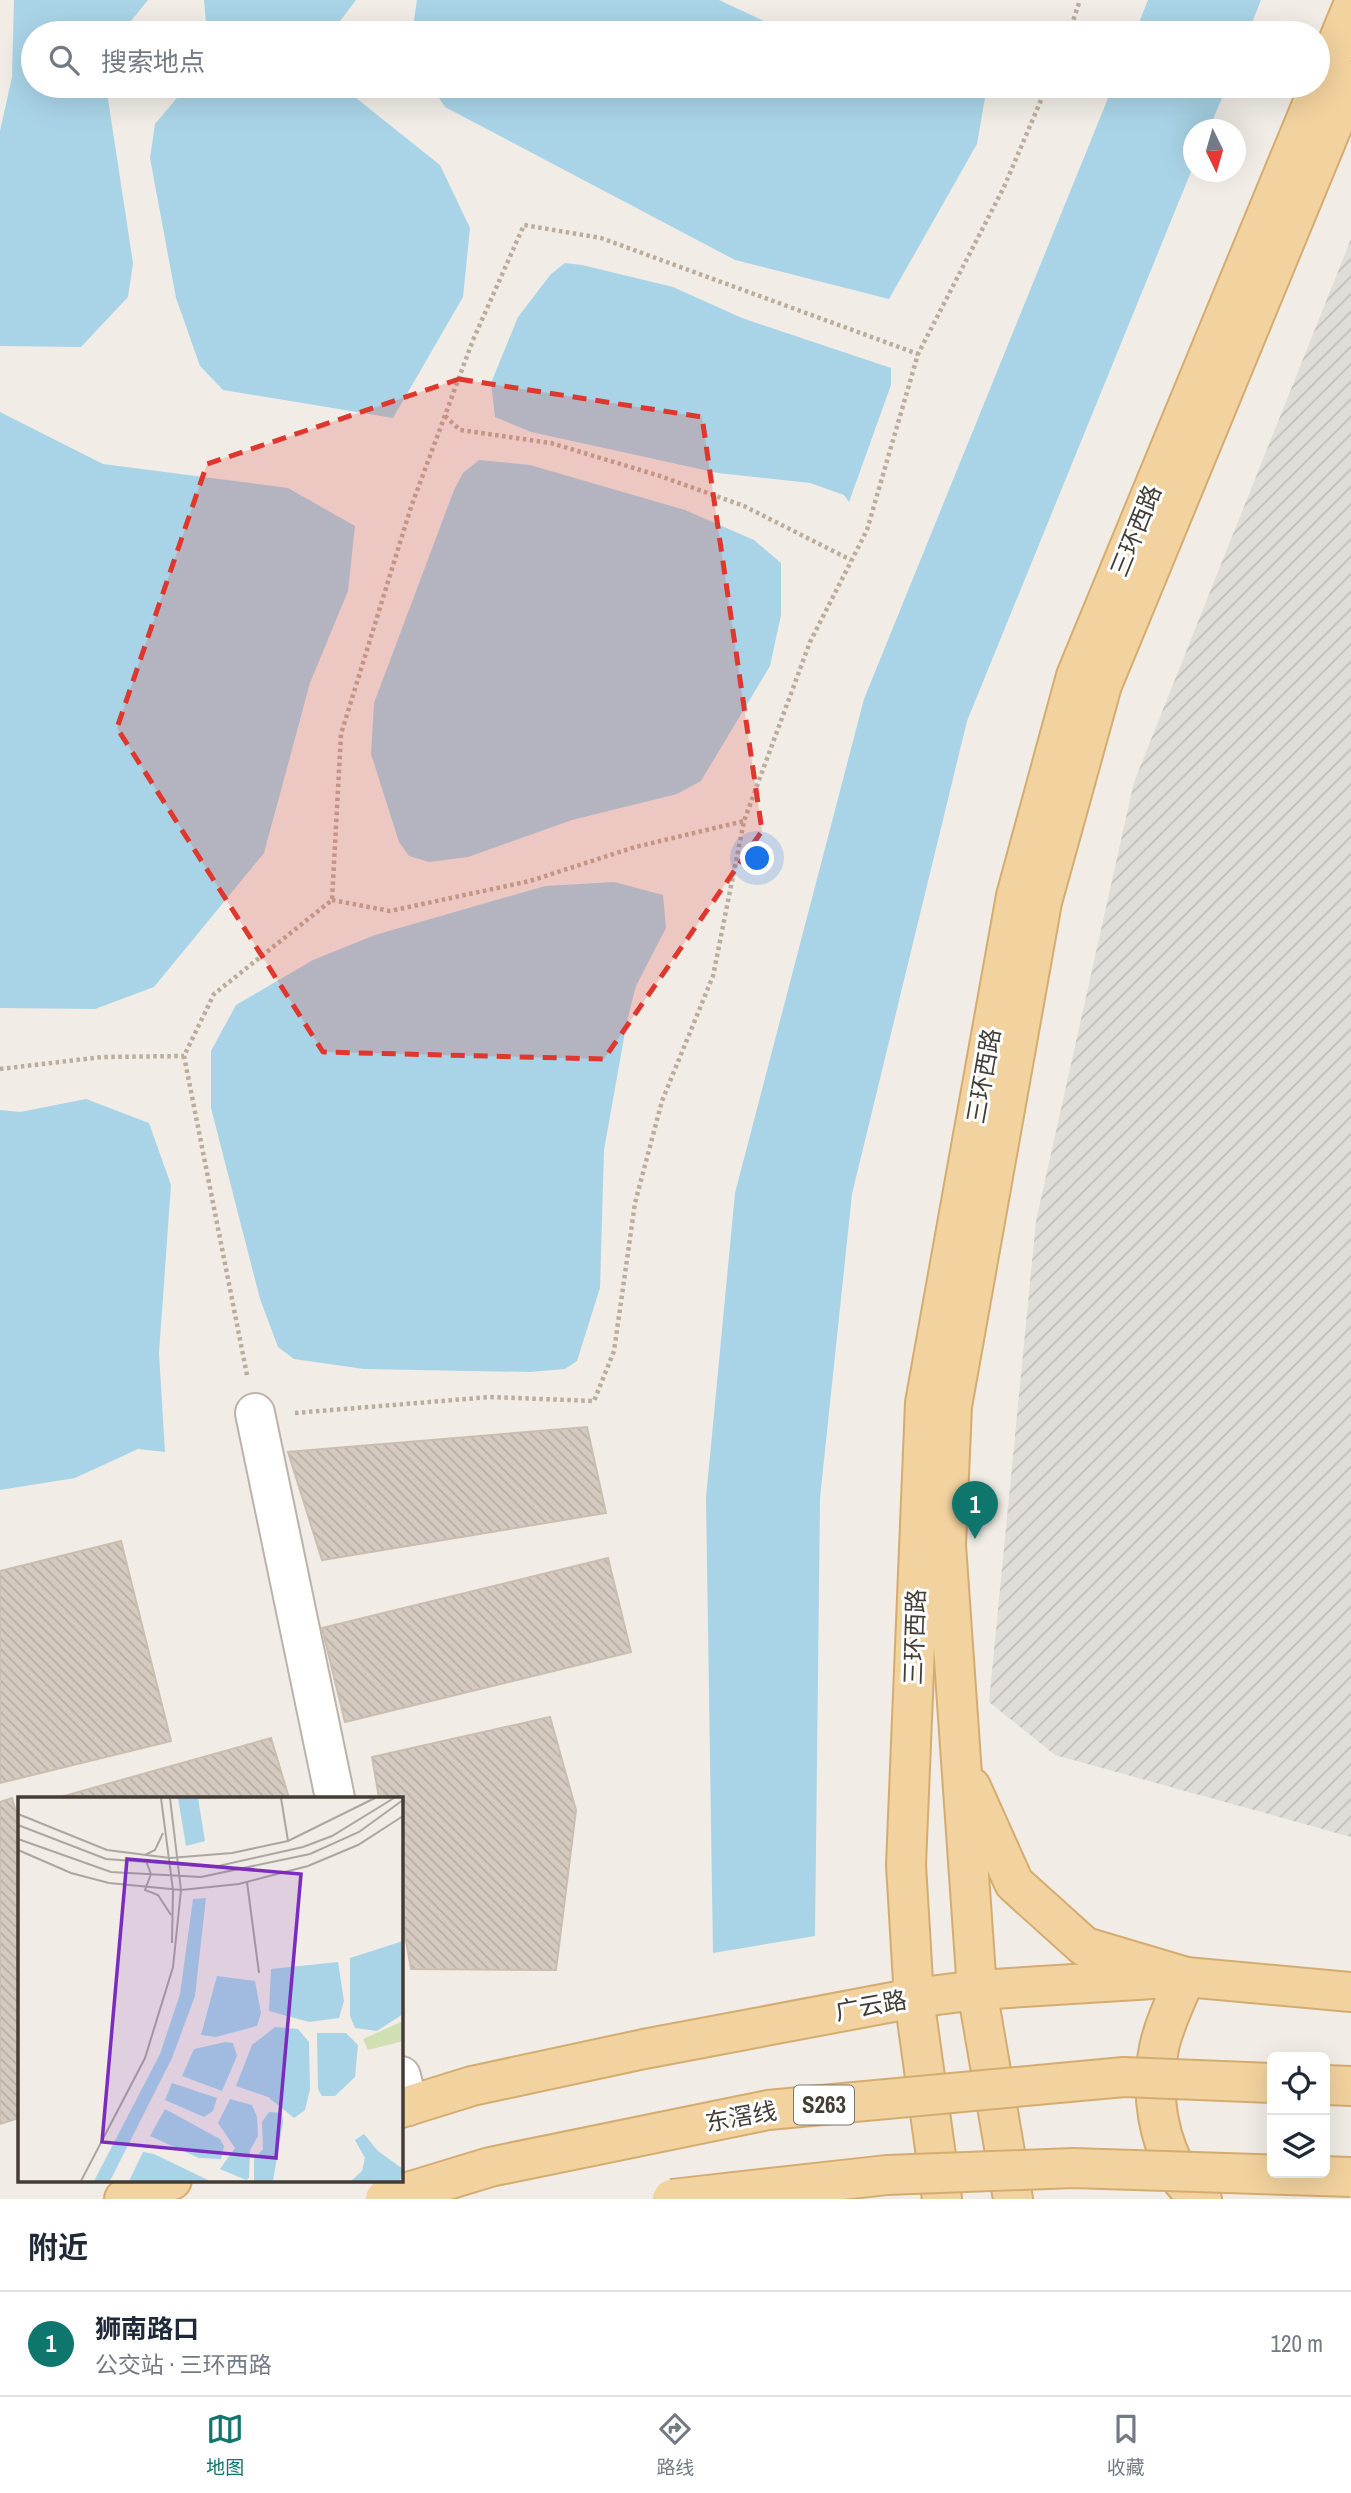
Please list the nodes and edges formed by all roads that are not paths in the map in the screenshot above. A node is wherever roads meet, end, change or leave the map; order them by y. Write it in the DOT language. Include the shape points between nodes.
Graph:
graph roads {
  1 [pos="1351,10"];
  2 [pos="1330,61"];
  3 [pos="1351,81"];
  4 [pos="1315,98"];
  5 [pos="255,1413"];
  6 [pos="961,1764"];
  7 [pos="335,1797"];
  8 [pos="1186,1977"];
  9 [pos="976,1990"];
  10 [pos="1351,1992"];
  11 [pos="914,1998"];
  12 [pos="1267,2083"];
  13 [pos="1330,2085"];
  14 [pos="1351,2086"];
  15 [pos="403,2097"];
  16 [pos="1351,2177"];
  17 [pos="167,2182"];
  18 [pos="384,2182"];
  19 [pos="124,2199"];
  20 [pos="385,2199"];
  21 [pos="396,2199"];
  22 [pos="672,2199"];
  23 [pos="942,2199"];
  24 [pos="1013,2199"];
  25 [pos="1202,2199"];
  1 -- 2 [label="main road, 三环西路"];
  3 -- 6 [label="main road, 三环西路" via="1102,685 1042,902 952,1406 946,1545"];
  4 -- 11 [label="main road, 三环西路" via="1076,676 1016,895 925,1403 906,1865"];
  5 -- 7 [label="lane"];
  6 -- 8 [label="main road" via="1014,1882 1085,1947"];
  6 -- 9 [label="main road, 三环西路"];
  8 -- 9 [label="main road, 广云路"];
  8 -- 10 [label="main road, 广云路"];
  8 -- 25 [label="main road" via="1159,2049 1155,2101 1161,2137 1183,2182"];
  9 -- 11 [label="main road, 广云路"];
  9 -- 24 [label="main road, 三环西路"];
  11 -- 15 [label="main road, 广云路"];
  11 -- 23 [label="main road, 三环西路"];
  12 -- 20 [label="main road, 东滘线 / S263, bridge" via="1124,2077 768,2110 490,2167"];
  13 -- 14 [label="main road"];
  16 -- 22 [label="main road, bridge" via="1073,2168 887,2175"];
  17 -- 19 [label="main road"];
  18 -- 21 [label="main road"];
}
